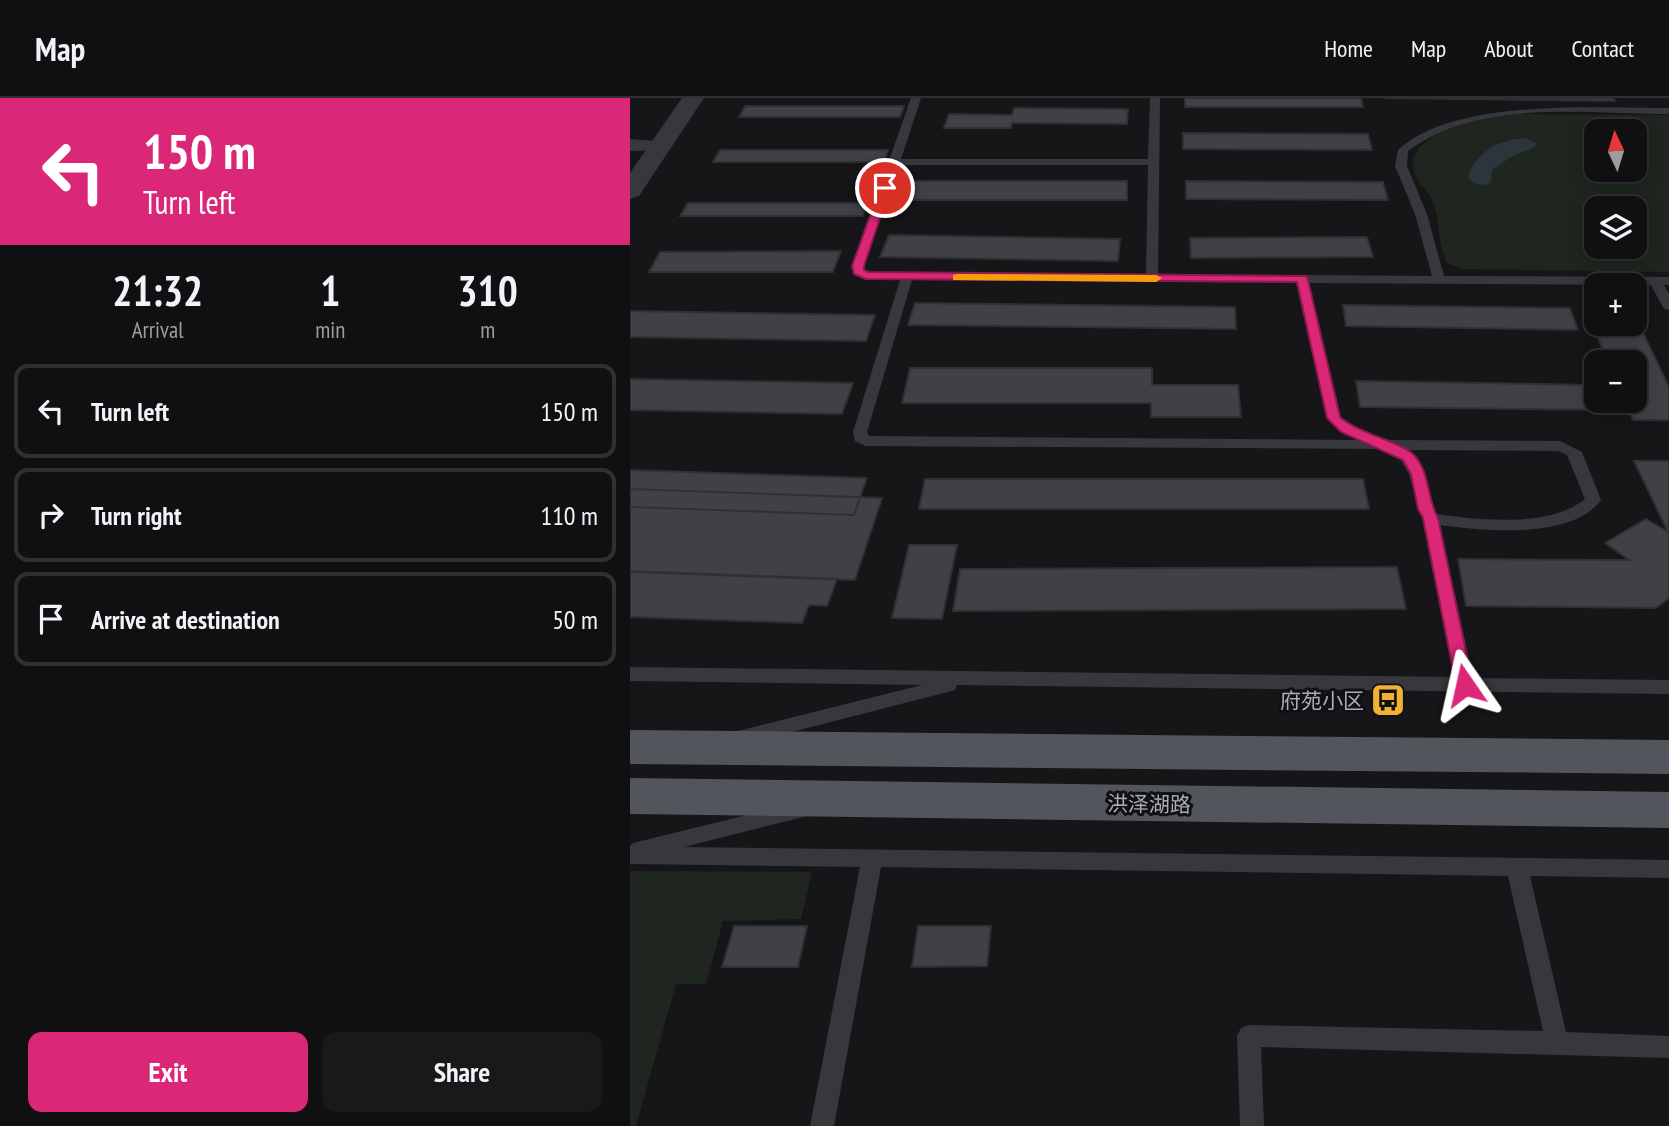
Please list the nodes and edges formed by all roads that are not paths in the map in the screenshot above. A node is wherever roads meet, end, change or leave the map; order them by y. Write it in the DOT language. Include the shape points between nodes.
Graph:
graph roads {
  1 [pos="668,98"];
  2 [pos="693,98"];
  3 [pos="916,98"];
  4 [pos="1155,98"];
  5 [pos="1669,111"];
  6 [pos="662,146"];
  7 [pos="632,148"];
  8 [pos="894,162"];
  9 [pos="1154,162"];
  10 [pos="630,191"];
  11 [pos="907,277"];
  12 [pos="1152,278"];
  13 [pos="1303,279"];
  14 [pos="1439,279"];
  15 [pos="1662,280"];
  16 [pos="1669,306"];
  17 [pos="1389,446"];
  18 [pos="1430,518"];
  19 [pos="630,674"];
  20 [pos="972,679"];
  21 [pos="1465,685"];
  22 [pos="1669,687"];
  23 [pos="630,747"];
  24 [pos="699,748"];
  25 [pos="1669,757"];
  26 [pos="630,796"];
  27 [pos="841,801"];
  28 [pos="1669,810"];
  29 [pos="630,854"];
  30 [pos="872,859"];
  31 [pos="1517,867"];
  32 [pos="1669,869"];
  33 [pos="1557,1043"];
  34 [pos="1669,1047"];
  35 [pos="822,1126"];
  36 [pos="1252,1126"];
  1 -- 7 [label="street"];
  2 -- 6 [label="street"];
  3 -- 8 [label="lane"];
  4 -- 9 [label="lane"];
  5 -- 14 [label="lane" via="1485,113 1437,127 1413,141 1403,150 1401,166"];
  6 -- 7 [label="street"];
  6 -- 10 [label="street"];
  8 -- 9 [label="lane"];
  8 -- 11 [label="lane" via="858,272"];
  9 -- 12 [label="lane"];
  11 -- 12 [label="lane"];
  11 -- 17 [label="lane" via="860,432 866,441"];
  12 -- 13 [label="lane"];
  13 -- 14 [label="lane"];
  13 -- 17 [label="lane" via="1334,418 1346,429"];
  14 -- 15 [label="lane"];
  15 -- 16 [label="lane"];
  17 -- 18 [label="lane" via="1408,457 1418,474"];
  17 -- 18 [label="lane" via="1560,446 1574,452 1593,500 1573,516 1544,522"];
  18 -- 21 [label="lane"];
  19 -- 20 [label="lane"];
  20 -- 21 [label="lane"];
  20 -- 24 [label="lane"];
  21 -- 22 [label="lane"];
  23 -- 24 [label="main road"];
  24 -- 25 [label="main road"];
  26 -- 27 [label="main road, 洪泽湖路"];
  27 -- 28 [label="main road, 洪泽湖路"];
  27 -- 29 [label="lane"];
  29 -- 30 [label="lane"];
  30 -- 31 [label="lane"];
  30 -- 35 [label="lane"];
  31 -- 32 [label="lane"];
  31 -- 33 [label="lane"];
  33 -- 34 [label="lane"];
  33 -- 36 [label="lane" via="1249,1036"];
}
